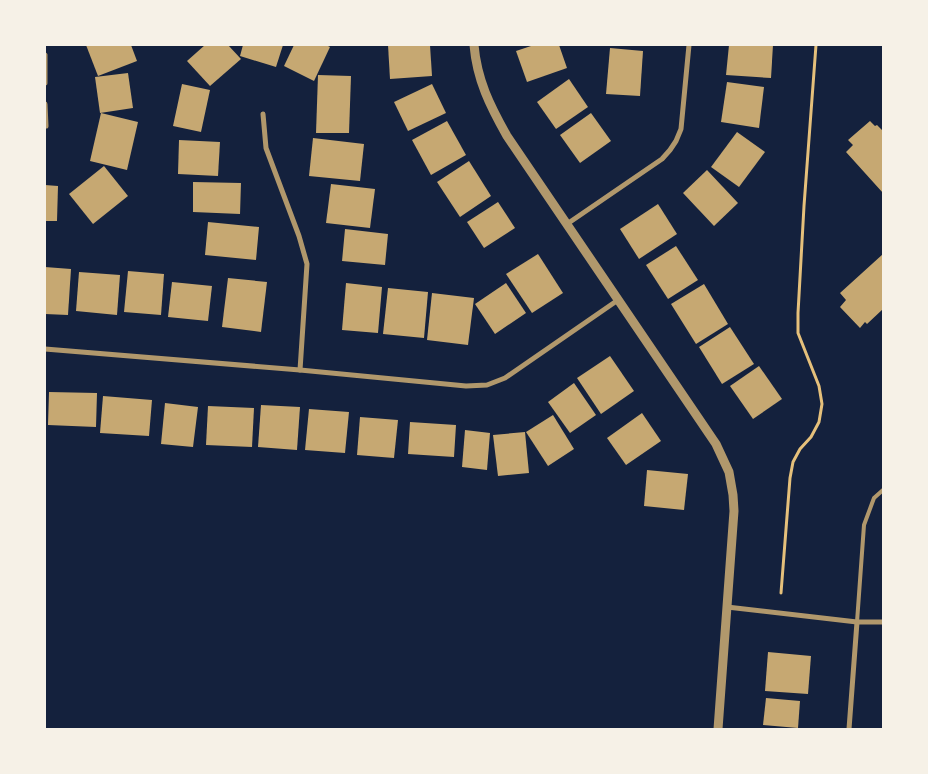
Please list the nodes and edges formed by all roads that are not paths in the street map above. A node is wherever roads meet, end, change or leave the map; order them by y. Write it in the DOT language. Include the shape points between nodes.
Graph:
graph roads {
  1 [pos="474,45"];
  2 [pos="689,45"];
  3 [pos="45,55"];
  4 [pos="45,83"];
  5 [pos="45,104"];
  6 [pos="263,114"];
  7 [pos="46,126"];
  8 [pos="567,224"];
  9 [pos="618,300"];
  10 [pos="45,349"];
  11 [pos="300,370"];
  12 [pos="883,490"];
  13 [pos="727,607"];
  14 [pos="857,622"];
  15 [pos="883,622"];
  16 [pos="718,729"];
  17 [pos="849,729"];
  1 -- 8 [label="street" via="482,86 494,114"];
  2 -- 8 [label="street" via="681,129 670,150 647,170"];
  3 -- 4 [label="street"];
  5 -- 7 [label="street"];
  6 -- 11 [label="street" via="266,148 307,264"];
  8 -- 9 [label="street"];
  9 -- 11 [label="street" via="505,378 487,385 466,386"];
  9 -- 13 [label="street" via="716,444 729,472 734,511"];
  10 -- 11 [label="street"];
  12 -- 14 [label="lane" via="874,498 864,525"];
  13 -- 14 [label="street"];
  13 -- 16 [label="street"];
  14 -- 15 [label="street"];
  14 -- 17 [label="street"];
}
